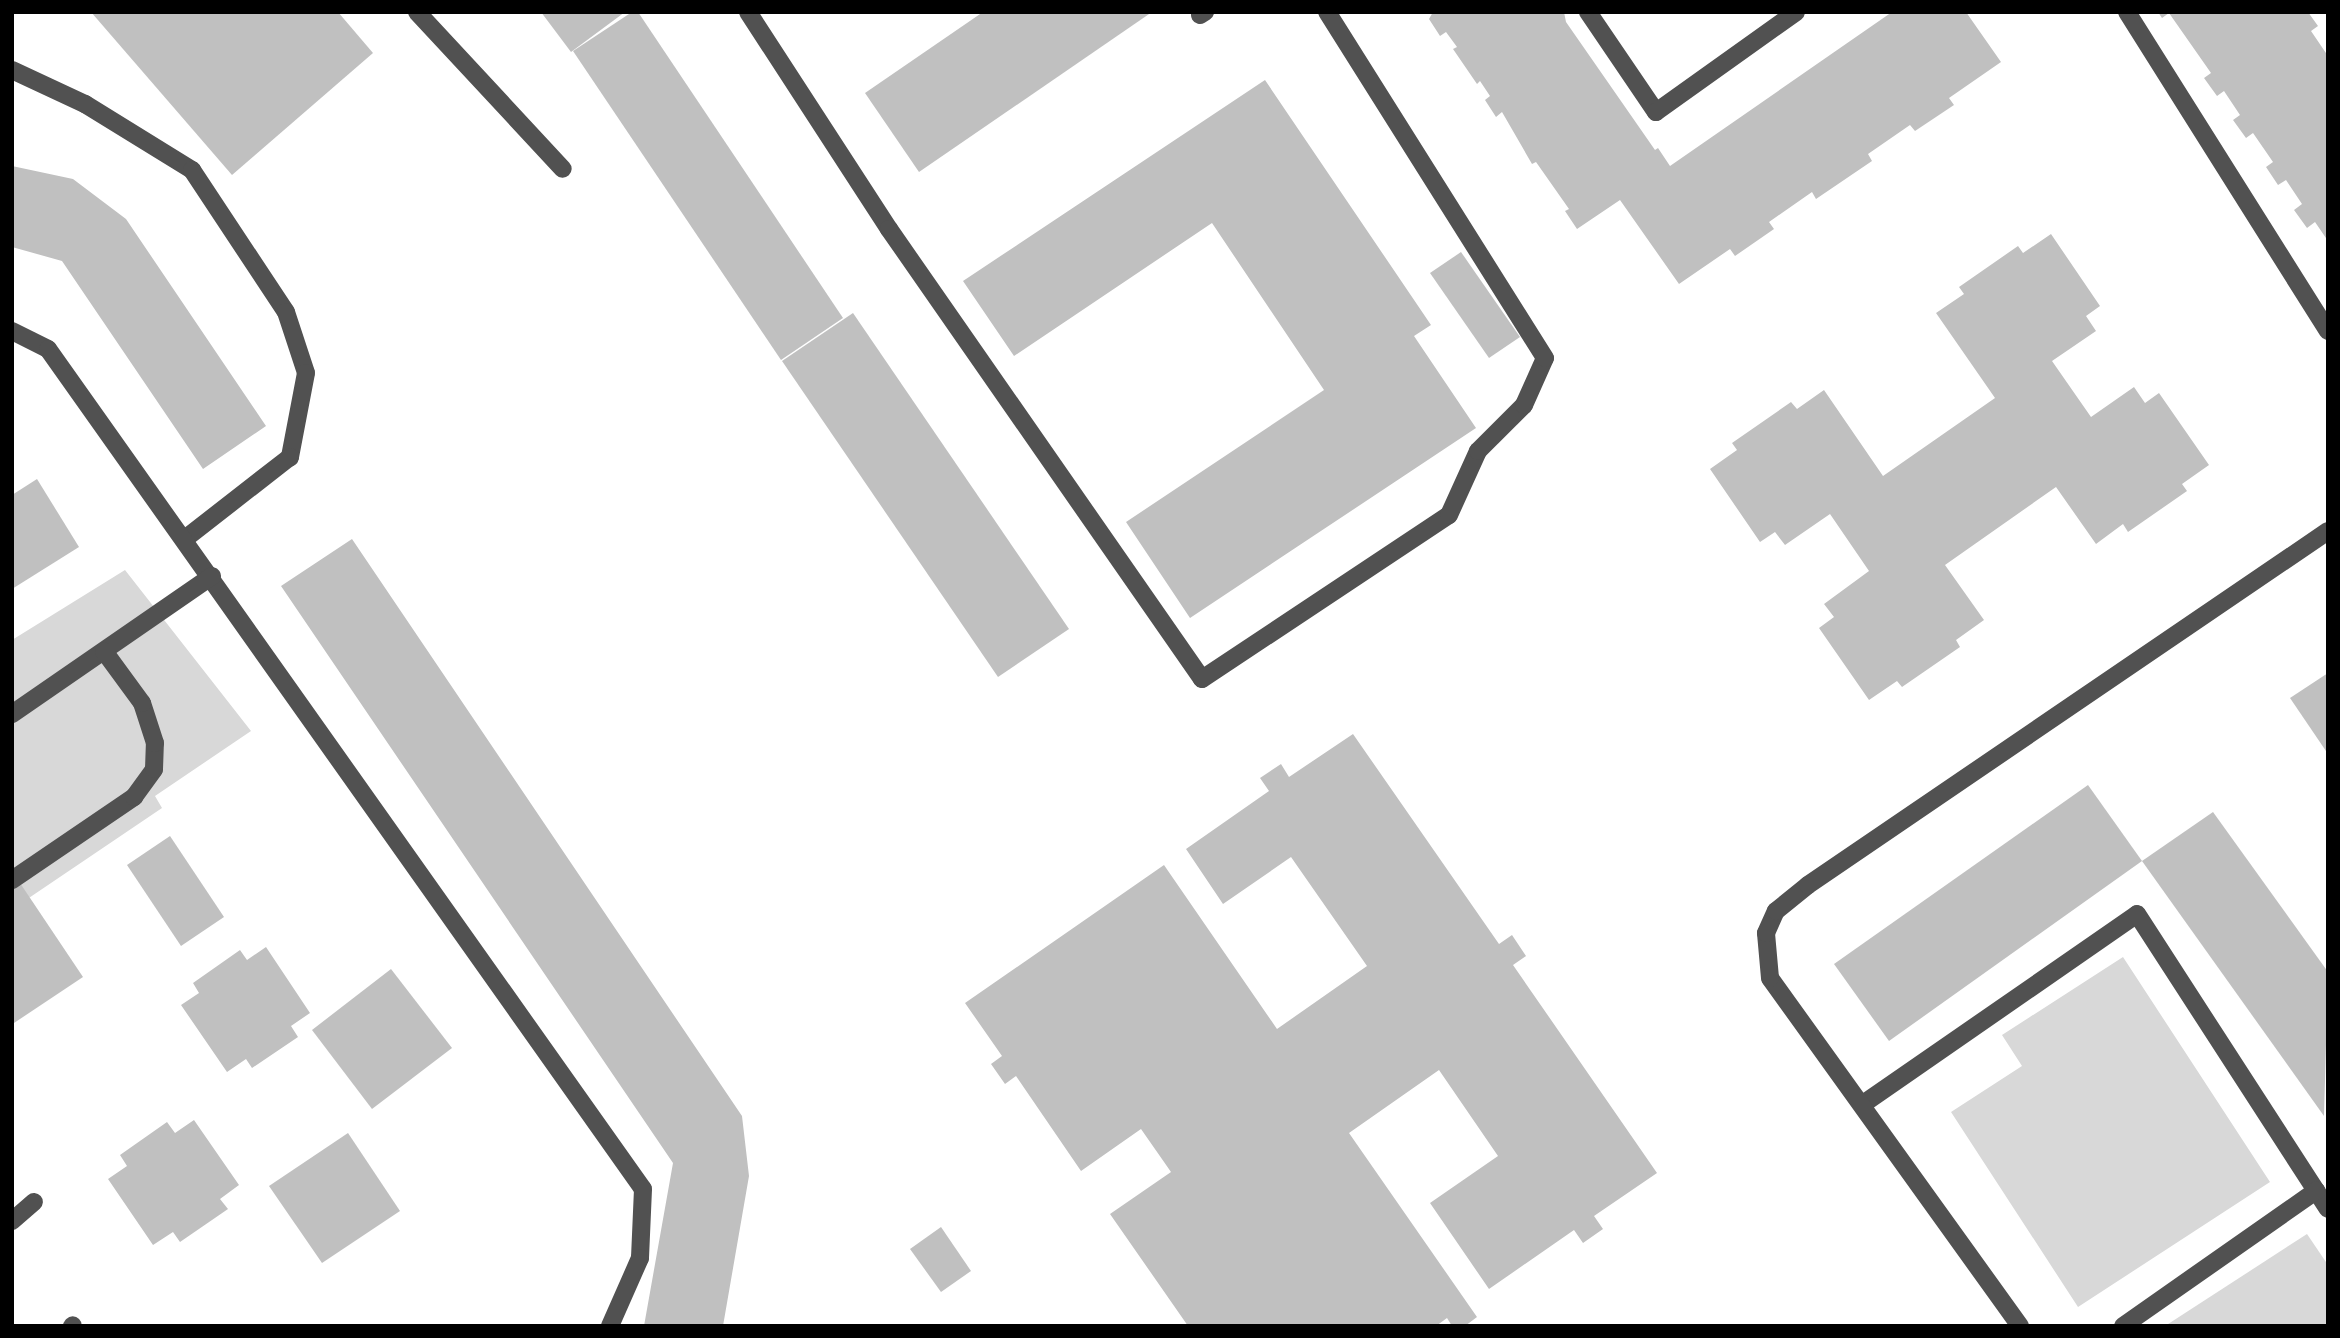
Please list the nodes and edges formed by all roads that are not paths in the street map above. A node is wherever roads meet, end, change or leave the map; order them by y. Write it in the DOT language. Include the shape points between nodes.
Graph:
graph roads {
  1 [pos="417,12"];
  2 [pos="748,12"];
  3 [pos="1327,12"];
  4 [pos="1588,12"];
  5 [pos="1796,12"];
  6 [pos="2127,12"];
  7 [pos="12,70"];
  8 [pos="563,169"];
  9 [pos="12,331"];
  10 [pos="2328,331"];
  11 [pos="2328,531"];
  12 [pos="186,538"];
  13 [pos="212,576"];
  14 [pos="104,650"];
  15 [pos="12,714"];
  16 [pos="12,880"];
  17 [pos="1863,1104"];
  18 [pos="2316,1191"];
  19 [pos="34,1202"];
  20 [pos="2328,1209"];
  21 [pos="12,1221"];
  22 [pos="610,1326"];
  23 [pos="2021,1326"];
  24 [pos="2123,1326"];
  1 -- 8 [label="street"];
  2 -- 3 [label="street" via="889,229 1202,679 1449,515 1478,451 1524,405 1545,358"];
  4 -- 5 [label="street" via="1656,112"];
  6 -- 10 [label="street"];
  7 -- 12 [label="street" via="85,104 192,170 286,312 306,373 290,457"];
  9 -- 12 [label="street" via="48,349"];
  11 -- 17 [label="street" via="1776,911 1766,933 1770,978"];
  12 -- 13 [label="street"];
  13 -- 14 [label="street"];
  13 -- 22 [label="street" via="643,1189 640,1258"];
  14 -- 15 [label="street"];
  14 -- 16 [label="street" via="142,703 155,743 154,769 134,797"];
  17 -- 18 [label="street" via="2137,914"];
  17 -- 23 [label="street"];
  18 -- 20 [label="street"];
  18 -- 24 [label="street"];
  19 -- 21 [label="street"];
}
